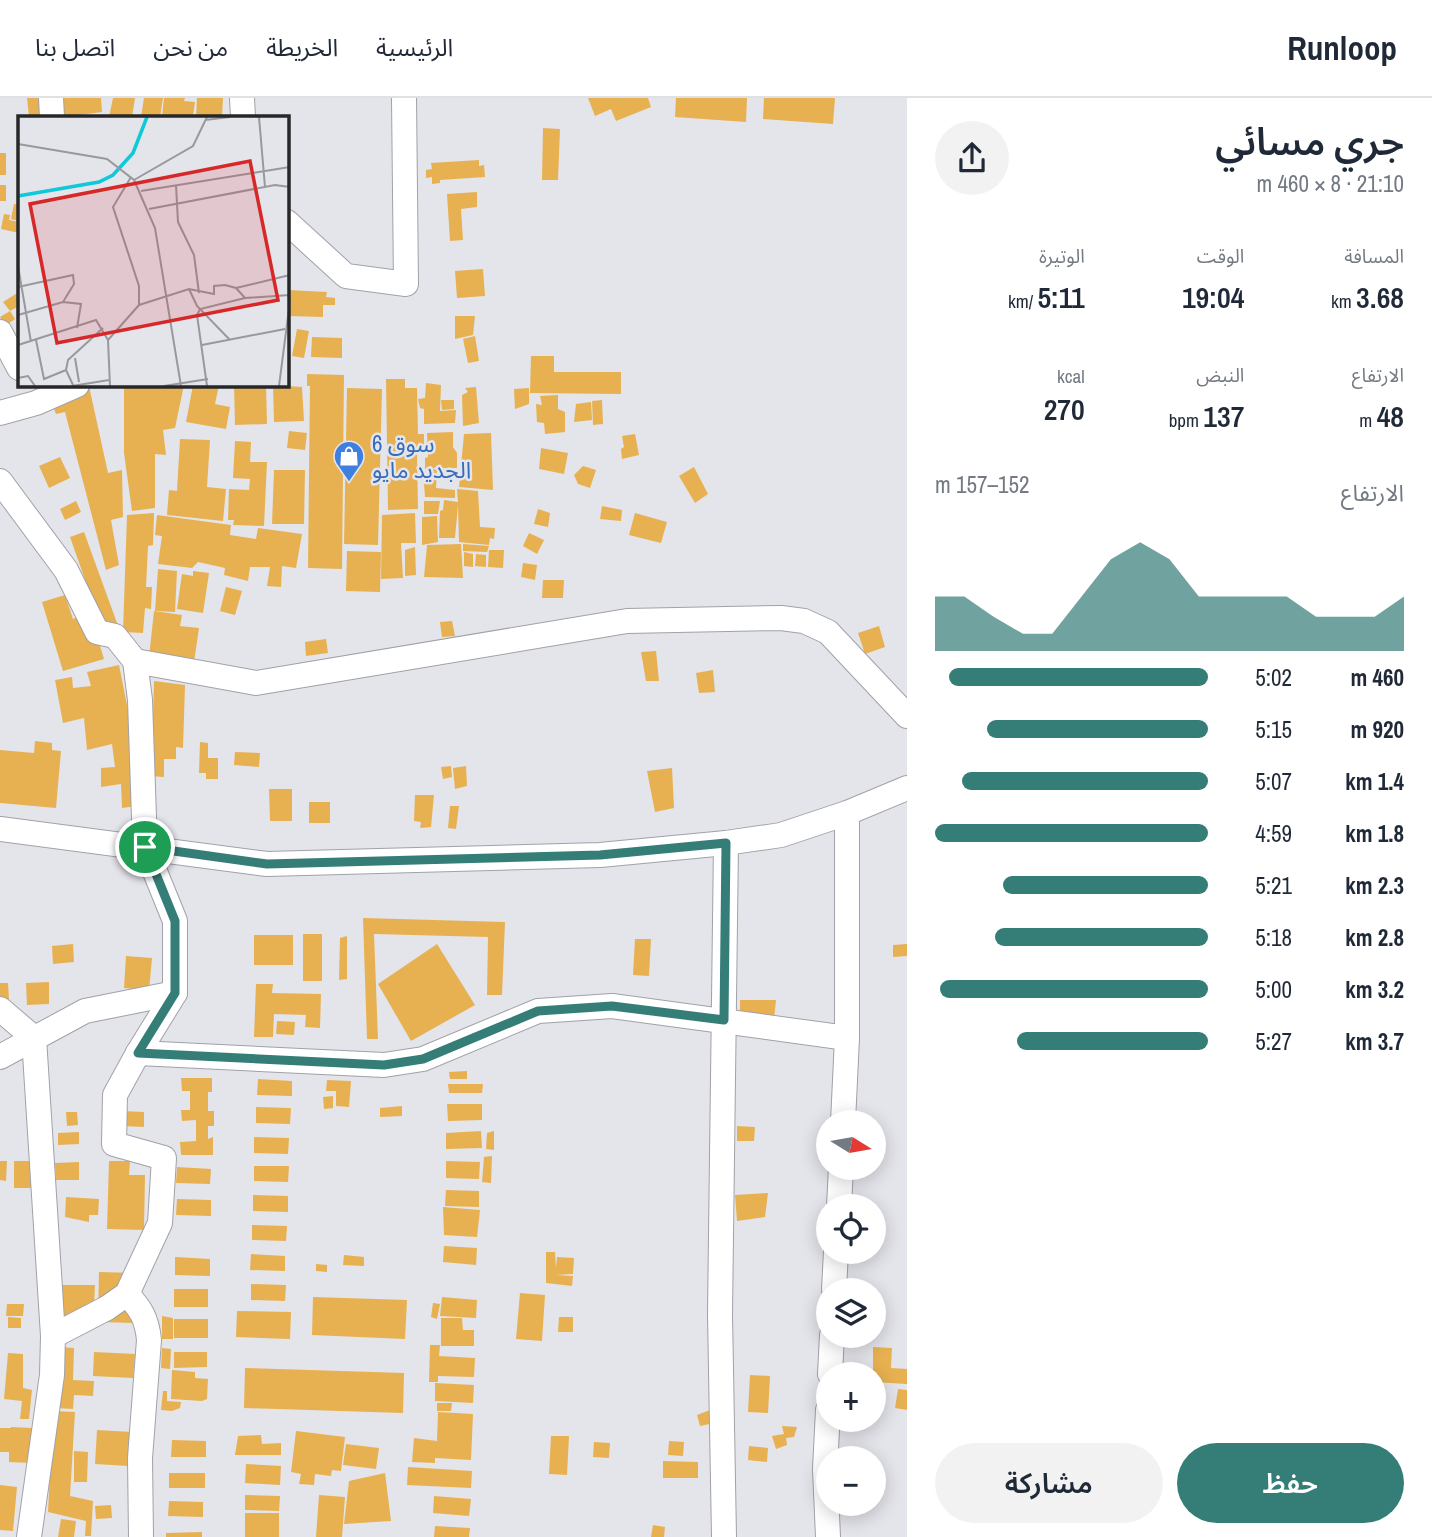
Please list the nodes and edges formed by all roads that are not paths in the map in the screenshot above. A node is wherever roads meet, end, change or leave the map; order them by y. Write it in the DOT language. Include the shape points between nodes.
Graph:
graph roads {
  1 [pos="51,98"];
  2 [pos="242,98"];
  3 [pos="404,98"];
  4 [pos="52,116"];
  5 [pos="243,116"];
  6 [pos="289,224"];
  7 [pos="0,332"];
  8 [pos="18,367"];
  9 [pos="66,387"];
  10 [pos="32,394"];
  11 [pos="0,413"];
  12 [pos="0,481"];
  13 [pos="135,661"];
  14 [pos="907,716"];
  15 [pos="907,788"];
  16 [pos="847,813"];
  17 [pos="0,829"];
  18 [pos="726,843"];
  19 [pos="145,847"];
  20 [pos="175,993"];
  21 [pos="0,1009"];
  22 [pos="724,1020"];
  23 [pos="34,1038"];
  24 [pos="847,1038"];
  25 [pos="138,1053"];
  26 [pos="0,1057"];
  27 [pos="844,1110"];
  28 [pos="127,1294"];
  29 [pos="53,1336"];
  30 [pos="827,1432"];
  31 [pos="29,1537"];
  32 [pos="141,1537"];
  33 [pos="724,1537"];
  34 [pos="828,1537"];
  1 -- 4 [label="street"];
  2 -- 5 [label="street"];
  3 -- 6 [label="street" via="406,284 346,276"];
  7 -- 8 [label="street"];
  9 -- 10 [label="street"];
  10 -- 11 [label="street"];
  12 -- 13 [label="street" via="66,570 97,632 115,636"];
  13 -- 14 [label="street" via="256,683 627,621 781,618 804,621 828,632"];
  13 -- 19 [label="street"];
  15 -- 16 [label="street"];
  16 -- 18 [label="street" via="782,835"];
  16 -- 24 [label="street"];
  17 -- 19 [label="street"];
  18 -- 19 [label="street" via="600,855 267,864"];
  18 -- 22 [label="street"];
  19 -- 20 [label="street" via="175,921"];
  20 -- 23 [label="street" via="85,1011"];
  20 -- 25 [label="street"];
  21 -- 23 [label="street"];
  22 -- 24 [label="street"];
  22 -- 25 [label="street" via="612,1006 538,1011 423,1059 384,1065"];
  22 -- 33 [label="street" via="720,1314"];
  23 -- 26 [label="street"];
  23 -- 29 [label="street"];
  24 -- 27 [label="street"];
  25 -- 28 [label="street" via="115,1096 114,1144 164,1158 160,1223"];
  28 -- 29 [label="street"];
  28 -- 32 [label="street" via="147,1321 149,1340 140,1458"];
  29 -- 31 [label="street" via="52,1375"];
  30 -- 34 [label="street"];
}
